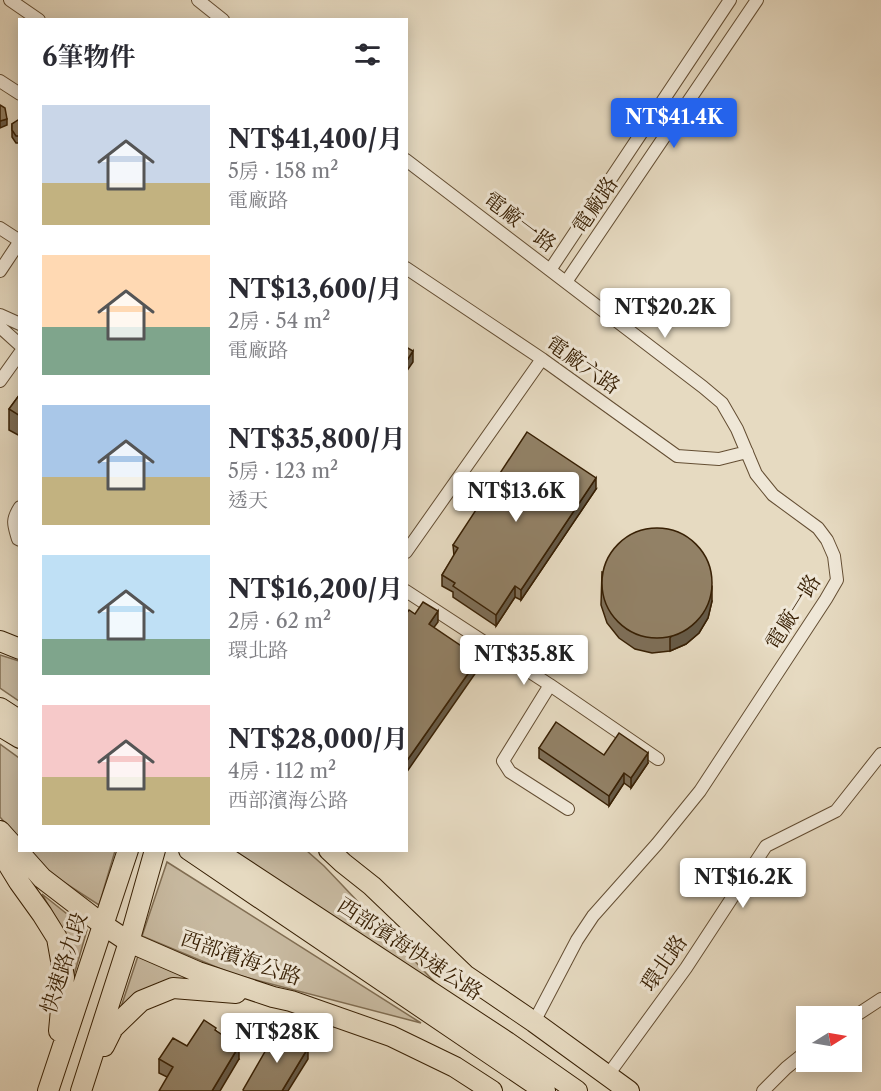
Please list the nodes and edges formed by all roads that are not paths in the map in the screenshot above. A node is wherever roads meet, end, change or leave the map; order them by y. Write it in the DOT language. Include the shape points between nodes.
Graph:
graph roads {
  1 [pos="10,0"];
  2 [pos="198,0"];
  3 [pos="730,0"];
  4 [pos="757,0"];
  5 [pos="36,18"];
  6 [pos="220,18"];
  7 [pos="0,81"];
  8 [pos="18,93"];
  9 [pos="408,162"];
  10 [pos="0,228"];
  11 [pos="18,240"];
  12 [pos="18,244"];
  13 [pos="408,269"];
  14 [pos="550,270"];
  15 [pos="0,271"];
  16 [pos="566,282"];
  17 [pos="0,315"];
  18 [pos="18,323"];
  19 [pos="0,327"];
  20 [pos="18,343"];
  21 [pos="18,356"];
  22 [pos="542,359"];
  23 [pos="0,381"];
  24 [pos="747,452"];
  25 [pos="18,510"];
  26 [pos="18,539"];
  27 [pos="408,549"];
  28 [pos="408,592"];
  29 [pos="0,641"];
  30 [pos="18,648"];
  31 [pos="550,685"];
  32 [pos="0,708"];
  33 [pos="18,719"];
  34 [pos="0,726"];
  35 [pos="18,737"];
  36 [pos="881,754"];
  37 [pos="658,759"];
  38 [pos="568,809"];
  39 [pos="0,831"];
  40 [pos="0,851"];
  41 [pos="18,851"];
  42 [pos="19,852"];
  43 [pos="127,852"];
  44 [pos="154,852"];
  45 [pos="193,852"];
  46 [pos="217,852"];
  47 [pos="331,852"];
  48 [pos="248,881"];
  49 [pos="102,924"];
  50 [pos="129,942"];
  51 [pos="273,997"];
  52 [pos="881,999"];
  53 [pos="862,1011"];
  54 [pos="534,1022"];
  55 [pos="796,1060"];
  56 [pos="55,1068"];
  57 [pos="608,1075"];
  58 [pos="82,1087"];
  59 [pos="48,1091"];
  60 [pos="492,1091"];
  61 [pos="545,1091"];
  62 [pos="577,1091"];
  63 [pos="629,1091"];
  64 [pos="763,1091"];
  1 -- 5 [label="street"];
  2 -- 6 [label="street"];
  3 -- 14 [label="street, 電廠路"];
  4 -- 16 [label="street, 電廠路"];
  7 -- 8 [label="street"];
  9 -- 14 [label="street, 電廠一路"];
  10 -- 11 [label="street"];
  12 -- 15 [label="street"];
  13 -- 22 [label="street, 電廠六路"];
  14 -- 16 [label="street, 電廠一路"];
  16 -- 24 [label="street, 電廠一路" via="722,403"];
  17 -- 18 [label="street"];
  19 -- 20 [label="street"];
  21 -- 23 [label="street"];
  22 -- 24 [label="street, 電廠六路" via="677,456 718,459"];
  22 -- 27 [label="street"];
  24 -- 54 [label="street, 電廠一路" via="756,474 773,495 818,528 827,540 837,580 700,791 593,916"];
  25 -- 26 [label="street" via="14,526"];
  28 -- 31 [label="street"];
  29 -- 30 [label="main road"];
  31 -- 37 [label="street"];
  31 -- 38 [label="street" via="503,761 510,772"];
  32 -- 33 [label="main road"];
  34 -- 35 [label="main road"];
  36 -- 57 [label="street, 環北路" via="836,811 766,846 686,968"];
  39 -- 41 [label="main road, 西部濱海公路"];
  40 -- 56 [label="main road" via="57,938 64,976"];
  42 -- 49 [label="main road, 西部濱海公路" via="42,878"];
  43 -- 49 [label="main road, 快速路九段"];
  44 -- 50 [label="main road"];
  45 -- 48 [label="main road, 西部濱海快速公路"];
  46 -- 48 [label="main road, 西部濱海快速公路"];
  47 -- 54 [label="main road" via="465,975"];
  48 -- 61 [label="main road, 西部濱海快速公路"];
  48 -- 62 [label="main road, 西部濱海快速公路" via="498,1035"];
  49 -- 50 [label="main road, 西部濱海公路"];
  49 -- 56 [label="main road, 快速路九段"];
  50 -- 51 [label="main road, 西部濱海公路" via="198,972"];
  50 -- 58 [label="main road"];
  51 -- 58 [label="main road" via="173,988 141,1001 113,1028"];
  51 -- 60 [label="main road, 西部濱海公路" via="391,1036 456,1067"];
  52 -- 53 [label="street"];
  54 -- 57 [label="main road"];
  55 -- 64 [label="street"];
  56 -- 59 [label="main road, 快速路九段"];
  57 -- 63 [label="main road"];
}
